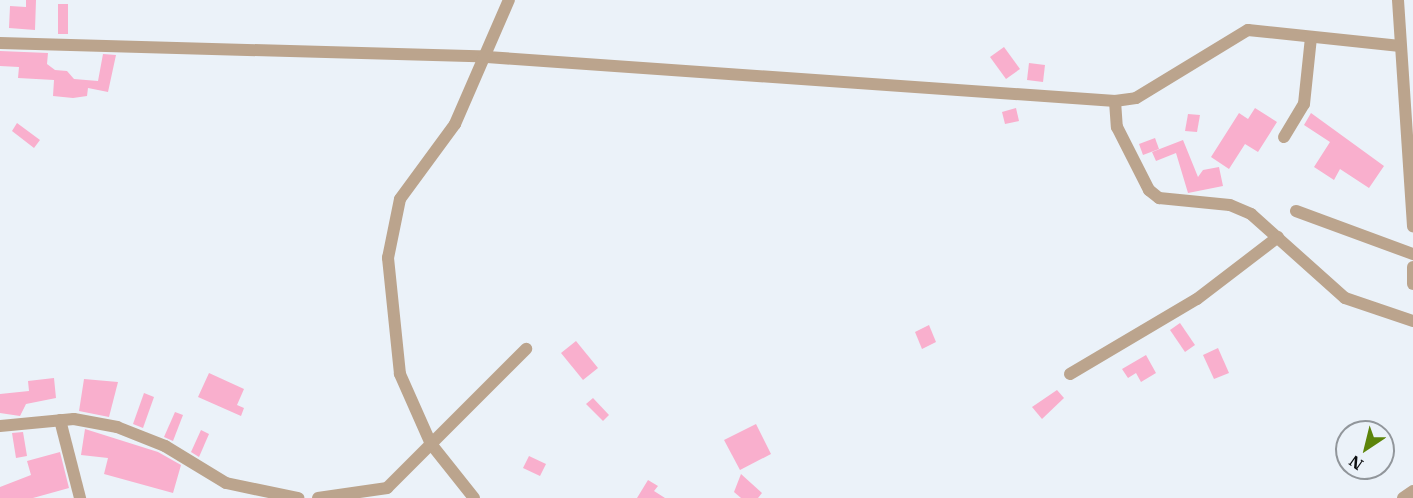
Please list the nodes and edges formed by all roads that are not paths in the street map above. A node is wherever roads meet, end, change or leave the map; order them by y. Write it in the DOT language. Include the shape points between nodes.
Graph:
graph roads {
  1 [pos="509,0"];
  2 [pos="1398,0"];
  3 [pos="1311,37"];
  4 [pos="0,43"];
  5 [pos="1400,46"];
  6 [pos="487,57"];
  7 [pos="1115,101"];
  8 [pos="1284,137"];
  9 [pos="1296,211"];
  10 [pos="1413,227"];
  11 [pos="1278,237"];
  12 [pos="1413,254"];
  13 [pos="1413,267"];
  14 [pos="1413,284"];
  15 [pos="1413,321"];
  16 [pos="526,349"];
  17 [pos="1070,374"];
  18 [pos="60,420"];
  19 [pos="0,426"];
  20 [pos="431,444"];
  21 [pos="1413,491"];
  22 [pos="80,498"];
  23 [pos="298,498"];
  24 [pos="318,498"];
  25 [pos="474,498"];
  26 [pos="1402,498"];
  1 -- 6 [label="street"];
  2 -- 5 [label="street"];
  3 -- 5 [label="street"];
  3 -- 7 [label="street" via="1248,30 1136,98"];
  3 -- 8 [label="street" via="1304,104"];
  4 -- 6 [label="street"];
  5 -- 10 [label="street"];
  6 -- 7 [label="street"];
  6 -- 20 [label="street" via="455,124 399,199 392,230 388,271 400,374"];
  7 -- 11 [label="street" via="1117,128 1149,190 1159,198 1230,205 1251,214"];
  9 -- 12 [label="street"];
  11 -- 15 [label="street" via="1345,298"];
  11 -- 17 [label="street" via="1197,299"];
  13 -- 14 [label="street"];
  16 -- 20 [label="street"];
  18 -- 19 [label="street"];
  18 -- 22 [label="street"];
  18 -- 23 [label="street" via="117,427 165,446 226,483"];
  20 -- 24 [label="street" via="387,488"];
  20 -- 25 [label="street"];
  21 -- 26 [label="street"];
}
